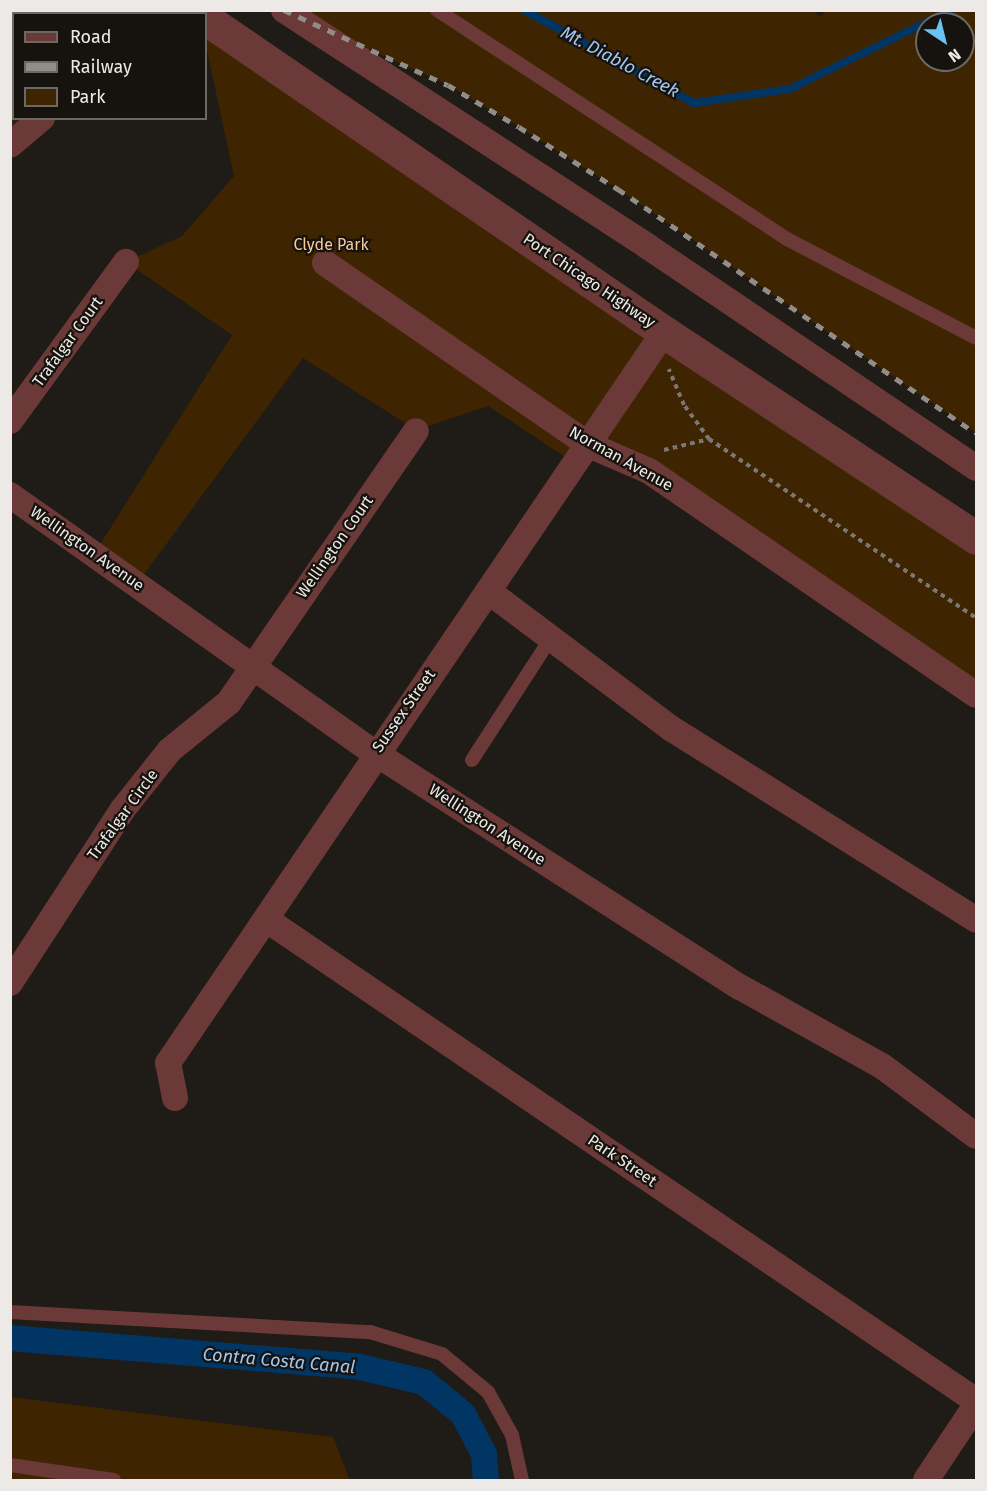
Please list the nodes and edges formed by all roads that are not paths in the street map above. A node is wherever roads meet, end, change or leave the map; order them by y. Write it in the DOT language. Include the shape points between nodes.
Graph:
graph roads {
  1 [pos="284,10"];
  2 [pos="437,10"];
  3 [pos="207,20"];
  4 [pos="40,120"];
  5 [pos="10,145"];
  6 [pos="126,262"];
  7 [pos="325,262"];
  8 [pos="660,336"];
  9 [pos="976,338"];
  10 [pos="10,421"];
  11 [pos="416,430"];
  12 [pos="589,445"];
  13 [pos="976,468"];
  14 [pos="10,495"];
  15 [pos="976,538"];
  16 [pos="488,591"];
  17 [pos="550,638"];
  18 [pos="255,664"];
  19 [pos="976,695"];
  20 [pos="375,753"];
  21 [pos="472,760"];
  22 [pos="267,920"];
  23 [pos="976,920"];
  24 [pos="10,983"];
  25 [pos="175,1098"];
  26 [pos="976,1136"];
  27 [pos="10,1312"];
  28 [pos="976,1401"];
  29 [pos="976,1405"];
  30 [pos="10,1465"];
  31 [pos="114,1480"];
  32 [pos="522,1480"];
  33 [pos="926,1480"];
  1 -- 13 [label="street" via="647,246"];
  2 -- 9 [label="lane" via="787,238"];
  3 -- 8 [label="street, Port Chicago Highway"];
  4 -- 5 [label="street"];
  6 -- 10 [label="street, Trafalgar Court"];
  7 -- 12 [label="street, Norman Avenue"];
  8 -- 12 [label="street, Sussex Street"];
  8 -- 15 [label="street, Port Chicago Highway"];
  11 -- 18 [label="street, Wellington Court"];
  12 -- 16 [label="street, Sussex Street"];
  12 -- 19 [label="street, Norman Avenue" via="649,471"];
  14 -- 18 [label="street, Wellington Avenue"];
  16 -- 17 [label="street"];
  16 -- 20 [label="street, Sussex Street"];
  17 -- 21 [label="lane"];
  17 -- 23 [label="street" via="672,729"];
  18 -- 20 [label="street, Wellington Avenue"];
  18 -- 24 [label="street, Trafalgar Circle" via="229,702 170,750 123,809"];
  20 -- 22 [label="street, Sussex Street"];
  20 -- 26 [label="street, Wellington Avenue" via="740,987 882,1066"];
  22 -- 25 [label="street, Sussex Street" via="168,1063"];
  22 -- 28 [label="street, Park Street"];
  27 -- 32 [label="lane" via="370,1332 442,1354 488,1392 512,1435"];
  29 -- 33 [label="street"];
  30 -- 31 [label="lane"];
}
